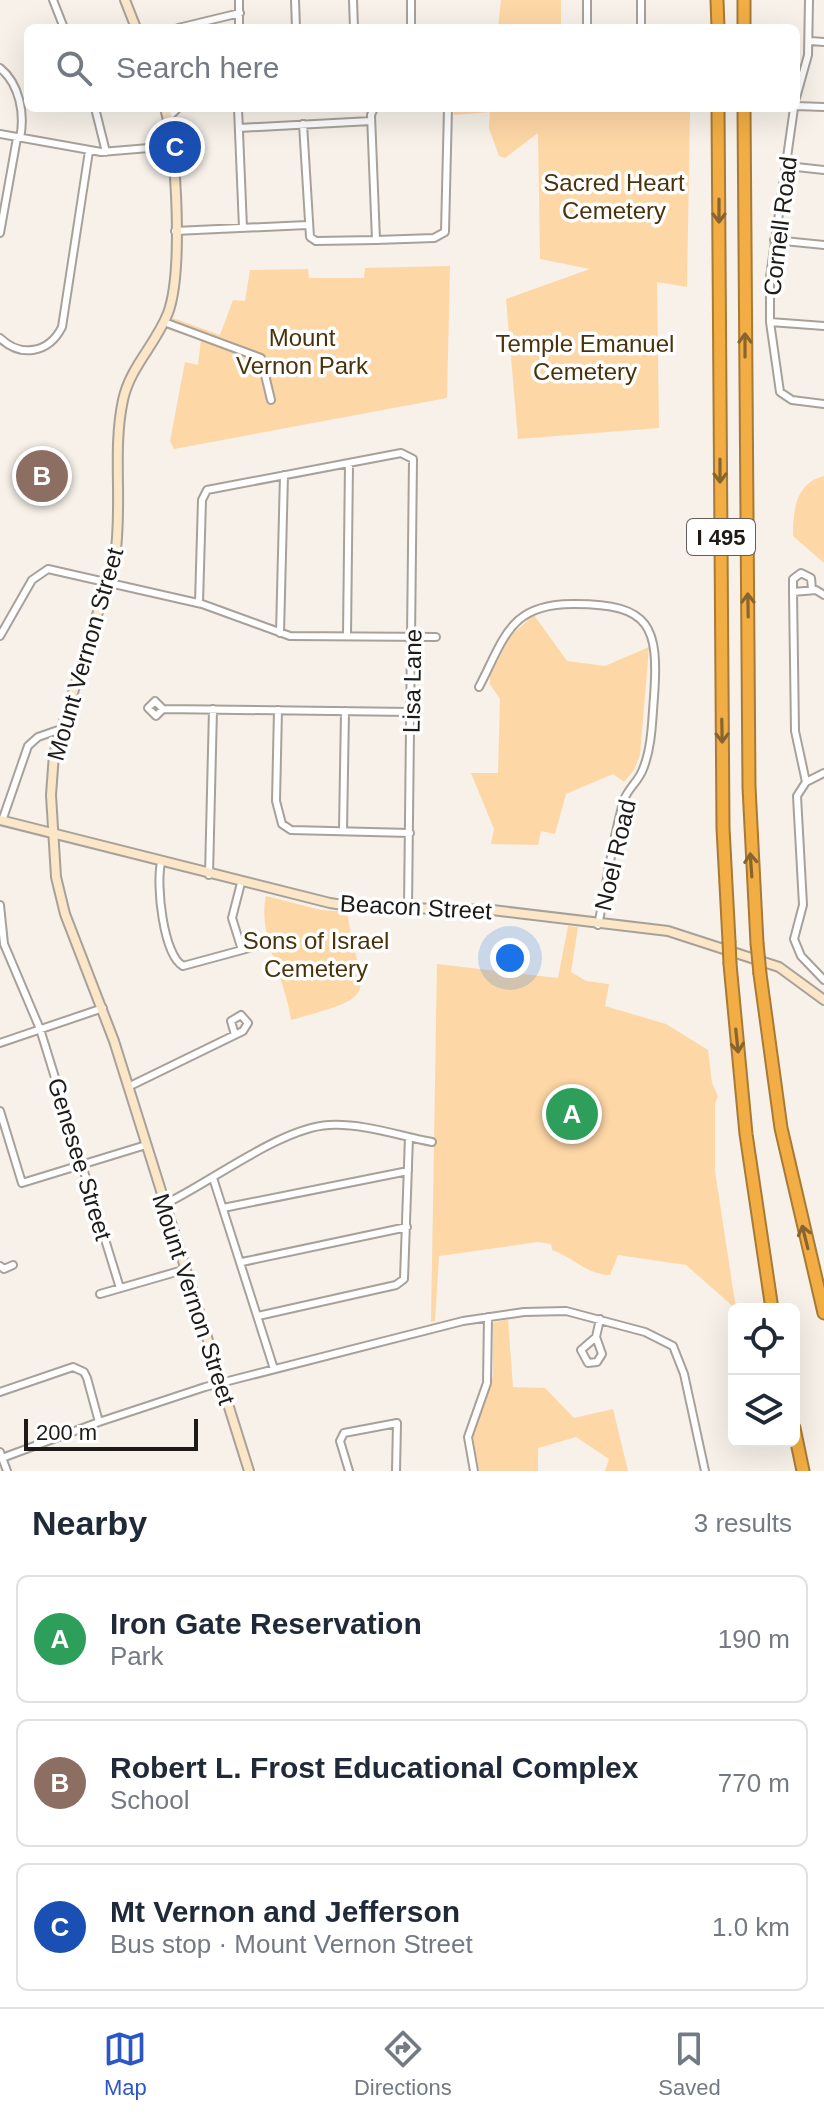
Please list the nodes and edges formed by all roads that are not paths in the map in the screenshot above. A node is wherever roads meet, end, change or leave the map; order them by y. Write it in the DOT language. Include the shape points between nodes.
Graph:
graph roads {
  1 [pos="53,0"];
  2 [pos="125,0"];
  3 [pos="239,0"];
  4 [pos="295,0"];
  5 [pos="353,0"];
  6 [pos="411,0"];
  7 [pos="587,0"];
  8 [pos="641,0"];
  9 [pos="717,0"];
  10 [pos="744,0"];
  11 [pos="809,0"];
  12 [pos="240,13"];
  13 [pos="62,24"];
  14 [pos="134,24"];
  15 [pos="195,24"];
  16 [pos="239,24"];
  17 [pos="296,24"];
  18 [pos="354,24"];
  19 [pos="411,24"];
  20 [pos="587,24"];
  21 [pos="641,24"];
  22 [pos="718,24"];
  23 [pos="744,24"];
  24 [pos="810,41"];
  25 [pos="824,42"];
  26 [pos="0,68"];
  27 [pos="800,88"];
  28 [pos="800,107"];
  29 [pos="824,107"];
  30 [pos="96,112"];
  31 [pos="166,112"];
  32 [pos="174,112"];
  33 [pos="238,112"];
  34 [pos="373,112"];
  35 [pos="448,112"];
  36 [pos="718,112"];
  37 [pos="744,112"];
  38 [pos="794,112"];
  39 [pos="168,118"];
  40 [pos="371,121"];
  41 [pos="303,124"];
  42 [pos="239,128"];
  43 [pos="0,134"];
  44 [pos="19,138"];
  45 [pos="173,146"];
  46 [pos="89,151"];
  47 [pos="106,152"];
  48 [pos="787,166"];
  49 [pos="824,170"];
  50 [pos="307,225"];
  51 [pos="243,228"];
  52 [pos="175,231"];
  53 [pos="0,233"];
  54 [pos="376,240"];
  55 [pos="774,240"];
  56 [pos="824,245"];
  57 [pos="164,322"];
  58 [pos="770,322"];
  59 [pos="824,326"];
  60 [pos="0,338"];
  61 [pos="271,400"];
  62 [pos="824,404"];
  63 [pos="349,463"];
  64 [pos="284,475"];
  65 [pos="109,581"];
  66 [pos="812,590"];
  67 [pos="793,592"];
  68 [pos="824,595"];
  69 [pos="199,603"];
  70 [pos="280,633"];
  71 [pos="0,636"];
  72 [pos="347,636"];
  73 [pos="412,637"];
  74 [pos="436,637"];
  75 [pos="479,687"];
  76 [pos="163,709"];
  77 [pos="213,709"];
  78 [pos="278,710"];
  79 [pos="345,711"];
  80 [pos="411,712"];
  81 [pos="61,729"];
  82 [pos="824,773"];
  83 [pos="806,782"];
  84 [pos="1,820"];
  85 [pos="343,831"];
  86 [pos="410,833"];
  87 [pos="53,835"];
  88 [pos="161,863"];
  89 [pos="209,875"];
  90 [pos="241,883"];
  91 [pos="0,905"];
  92 [pos="408,908"];
  93 [pos="598,925"];
  94 [pos="256,946"];
  95 [pos="242,950"];
  96 [pos="824,980"];
  97 [pos="824,1000"];
  98 [pos="103,1008"];
  99 [pos="40,1029"];
  100 [pos="235,1035"];
  101 [pos="0,1043"];
  102 [pos="128,1087"];
  103 [pos="0,1111"];
  104 [pos="409,1137"];
  105 [pos="432,1142"];
  106 [pos="146,1145"];
  107 [pos="82,1165"];
  108 [pos="408,1171"];
  109 [pos="213,1178"];
  110 [pos="163,1205"];
  111 [pos="223,1208"];
  112 [pos="407,1227"];
  113 [pos="242,1262"];
  114 [pos="13,1265"];
  115 [pos="0,1266"];
  116 [pos="183,1270"];
  117 [pos="120,1288"];
  118 [pos="100,1294"];
  119 [pos="771,1303"];
  120 [pos="824,1313"];
  121 [pos="258,1316"];
  122 [pos="488,1317"];
  123 [pos="600,1319"];
  124 [pos="596,1337"];
  125 [pos="274,1369"];
  126 [pos="220,1383"];
  127 [pos="0,1392"];
  128 [pos="99,1422"];
  129 [pos="798,1447"];
  130 [pos="1,1455"];
  131 [pos="7,1471"];
  132 [pos="249,1471"];
  133 [pos="349,1471"];
  134 [pos="396,1471"];
  135 [pos="474,1471"];
  136 [pos="705,1471"];
  137 [pos="803,1471"];
  1 -- 13 [label="street"];
  2 -- 14 [label="main road"];
  3 -- 12 [label="street"];
  4 -- 17 [label="street"];
  5 -- 18 [label="street"];
  6 -- 19 [label="street"];
  7 -- 20 [label="street"];
  8 -- 21 [label="street"];
  9 -- 22 [label="highway"];
  10 -- 23 [label="highway"];
  11 -- 24 [label="street"];
  12 -- 15 [label="street"];
  12 -- 16 [label="street"];
  24 -- 25 [label="street"];
  24 -- 27 [label="street"];
  26 -- 44 [label="street" via="20,103"];
  28 -- 29 [label="street"];
  30 -- 47 [label="street"];
  31 -- 39 [label="main road, Mount Vernon Street"];
  32 -- 39 [label="street"];
  33 -- 42 [label="street"];
  34 -- 40 [label="street"];
  35 -- 54 [label="street" via="445,232 434,238"];
  36 -- 119 [label="highway, I 495, one-way, bridge" via="723,828 746,1134"];
  120 -- 37 [label="highway, I 495, one-way, bridge" via="781,1128 757,943 749,787"];
  38 -- 48 [label="street, Cornell Road"];
  39 -- 45 [label="main road, Mount Vernon Street"];
  40 -- 41 [label="street"];
  40 -- 54 [label="street"];
  41 -- 42 [label="street"];
  41 -- 50 [label="street"];
  42 -- 51 [label="street"];
  43 -- 44 [label="street"];
  44 -- 46 [label="street"];
  44 -- 53 [label="street"];
  45 -- 47 [label="street"];
  45 -- 52 [label="main road, Mount Vernon Street"];
  46 -- 47 [label="street"];
  46 -- 60 [label="street" via="62,327 53,341 31,351"];
  48 -- 49 [label="street"];
  48 -- 55 [label="street, Cornell Road"];
  50 -- 51 [label="street"];
  50 -- 54 [label="street" via="316,241"];
  51 -- 52 [label="street"];
  52 -- 57 [label="main road, Mount Vernon Street" via="173,291"];
  55 -- 56 [label="street"];
  55 -- 58 [label="street, Cornell Road"];
  57 -- 61 [label="street" via="261,358"];
  57 -- 65 [label="main road, Mount Vernon Street" via="124,397 119,421 120,524"];
  58 -- 59 [label="street"];
  58 -- 62 [label="street, Cornell Road" via="780,392 792,400"];
  63 -- 64 [label="street"];
  63 -- 72 [label="street"];
  63 -- 73 [label="street, Lisa Lane" via="401,453 410,455 415,466"];
  64 -- 69 [label="street" via="204,492"];
  64 -- 70 [label="street"];
  65 -- 69 [label="street"];
  65 -- 71 [label="street" via="45,570 32,580"];
  65 -- 81 [label="main road, Mount Vernon Street"];
  66 -- 67 [label="street"];
  66 -- 67 [label="street" via="811,578 801,573 793,579"];
  66 -- 68 [label="street"];
  67 -- 83 [label="street" via="795,731"];
  69 -- 70 [label="street"];
  70 -- 72 [label="street"];
  72 -- 73 [label="street"];
  73 -- 74 [label="street"];
  73 -- 80 [label="street, Lisa Lane"];
  75 -- 93 [label="street, Noel Road" via="513,623 541,606 623,608 651,629 656,667 648,749 643,770 625,795"];
  76 -- 77 [label="street"];
  77 -- 78 [label="street"];
  77 -- 89 [label="street"];
  78 -- 79 [label="street"];
  78 -- 85 [label="street" via="276,801 282,824 291,830"];
  79 -- 80 [label="street"];
  79 -- 85 [label="street"];
  80 -- 86 [label="street, Lisa Lane"];
  81 -- 84 [label="street" via="28,746"];
  81 -- 87 [label="main road, Mount Vernon Street" via="52,768"];
  82 -- 83 [label="street"];
  83 -- 96 [label="street" via="795,807 803,905 794,939 801,956"];
  84 -- 87 [label="main road, Beacon Street"];
  85 -- 86 [label="street"];
  86 -- 92 [label="street, Lisa Lane"];
  87 -- 88 [label="main road, Beacon Street"];
  87 -- 98 [label="main road, Mount Vernon Street" via="65,914"];
  88 -- 89 [label="main road, Beacon Street"];
  88 -- 95 [label="street" via="157,893 177,963 188,966"];
  89 -- 90 [label="main road, Beacon Street"];
  90 -- 92 [label="main road, Beacon Street" via="356,907"];
  90 -- 95 [label="street" via="232,918"];
  91 -- 99 [label="street, Genesee Street" via="4,944"];
  92 -- 93 [label="main road, Beacon Street" via="492,910"];
  93 -- 97 [label="main road, Beacon Street" via="694,938 782,969"];
  94 -- 95 [label="street"];
  98 -- 99 [label="street"];
  98 -- 102 [label="main road, Mount Vernon Street"];
  99 -- 101 [label="street"];
  99 -- 107 [label="street, Genesee Street"];
  100 -- 102 [label="street"];
  102 -- 106 [label="main road, Mount Vernon Street"];
  103 -- 107 [label="street" via="22,1183"];
  104 -- 105 [label="street"];
  104 -- 108 [label="street"];
  104 -- 109 [label="street" via="343,1125 316,1126"];
  106 -- 107 [label="street"];
  106 -- 110 [label="main road, Mount Vernon Street"];
  107 -- 117 [label="street, Genesee Street"];
  108 -- 111 [label="street"];
  108 -- 112 [label="street"];
  109 -- 110 [label="street"];
  109 -- 111 [label="street"];
  110 -- 116 [label="main road, Mount Vernon Street"];
  111 -- 113 [label="street"];
  112 -- 113 [label="street"];
  112 -- 121 [label="street" via="406,1272 399,1284"];
  113 -- 121 [label="street"];
  114 -- 115 [label="street"];
  116 -- 117 [label="street"];
  116 -- 126 [label="main road, Mount Vernon Street"];
  117 -- 118 [label="street"];
  121 -- 125 [label="street"];
  122 -- 123 [label="street" via="549,1310"];
  122 -- 125 [label="street"];
  122 -- 135 [label="street" via="487,1383 468,1437"];
  123 -- 124 [label="street"];
  123 -- 136 [label="street" via="673,1346"];
  125 -- 126 [label="street"];
  126 -- 128 [label="street"];
  126 -- 132 [label="main road, Mount Vernon Street"];
  127 -- 128 [label="street" via="73,1367 87,1378"];
  128 -- 130 [label="street"];
  129 -- 137 [label="highway"];
  130 -- 131 [label="street"];
  133 -- 134 [label="street" via="340,1441 344,1433 397,1423"];
}
